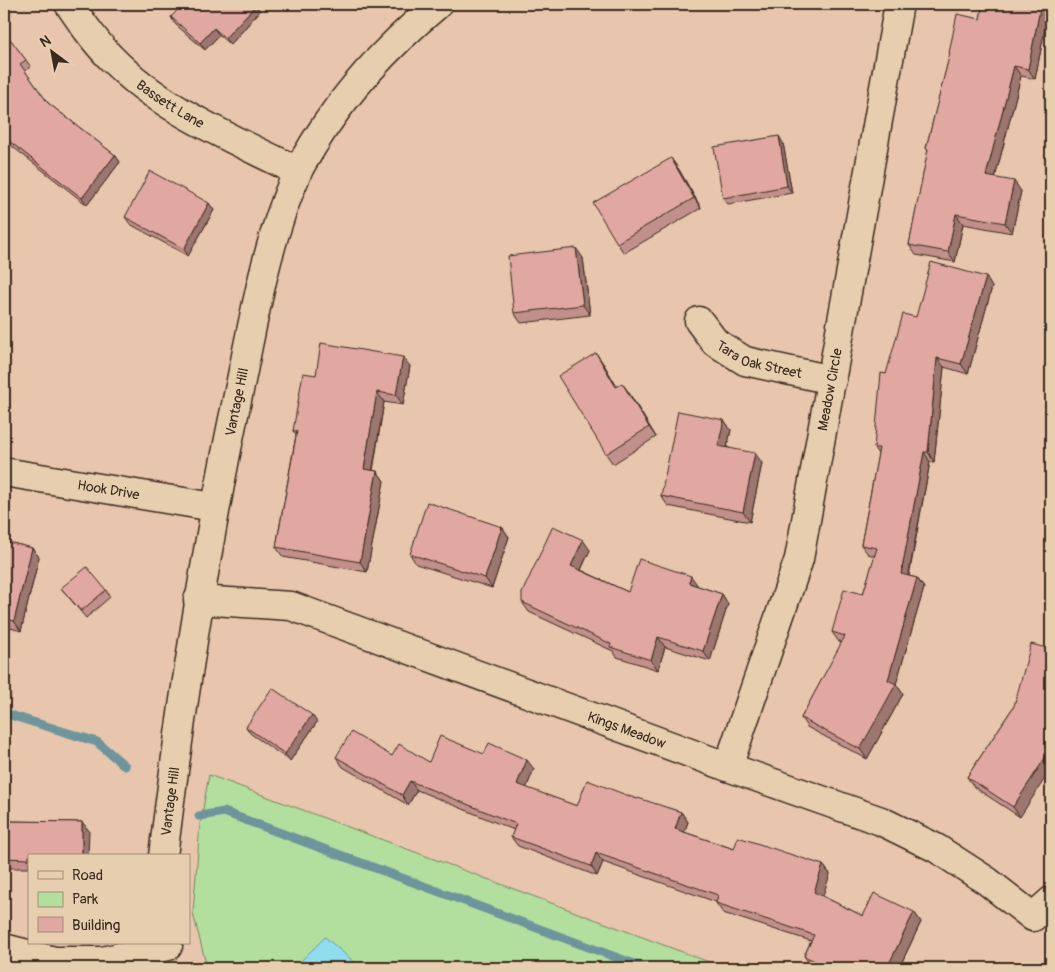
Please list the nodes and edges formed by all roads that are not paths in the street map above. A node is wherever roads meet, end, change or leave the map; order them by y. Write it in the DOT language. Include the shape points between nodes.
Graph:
graph roads {
  1 [pos="69,4"];
  2 [pos="438,4"];
  3 [pos="898,4"];
  4 [pos="297,171"];
  5 [pos="699,321"];
  6 [pos="832,380"];
  7 [pos="4,472"];
  8 [pos="214,508"];
  9 [pos="198,600"];
  10 [pos="728,767"];
  11 [pos="163,854"];
  12 [pos="1042,909"];
  13 [pos="4,948"];
  14 [pos="169,953"];
  1 -- 4 [label="street, Bassett Lane" via="92,38 133,78 181,112"];
  2 -- 4 [label="street, Vantage Hill" via="398,38 360,79 326,124"];
  3 -- 6 [label="street, Meadow Circle"];
  4 -- 8 [label="street, Vantage Hill" via="260,286"];
  5 -- 6 [label="street, Tara Oak Street" via="714,342 745,361"];
  6 -- 10 [label="street, Meadow Circle" via="799,559"];
  7 -- 8 [label="street, Hook Drive"];
  8 -- 9 [label="street, Vantage Hill"];
  9 -- 10 [label="street, Kings Meadow" via="291,606"];
  9 -- 11 [label="street, Vantage Hill"];
  10 -- 12 [label="street, Kings Meadow" via="881,821 936,848"];
  13 -- 14 [label="street" via="55,961 102,961"];
}
